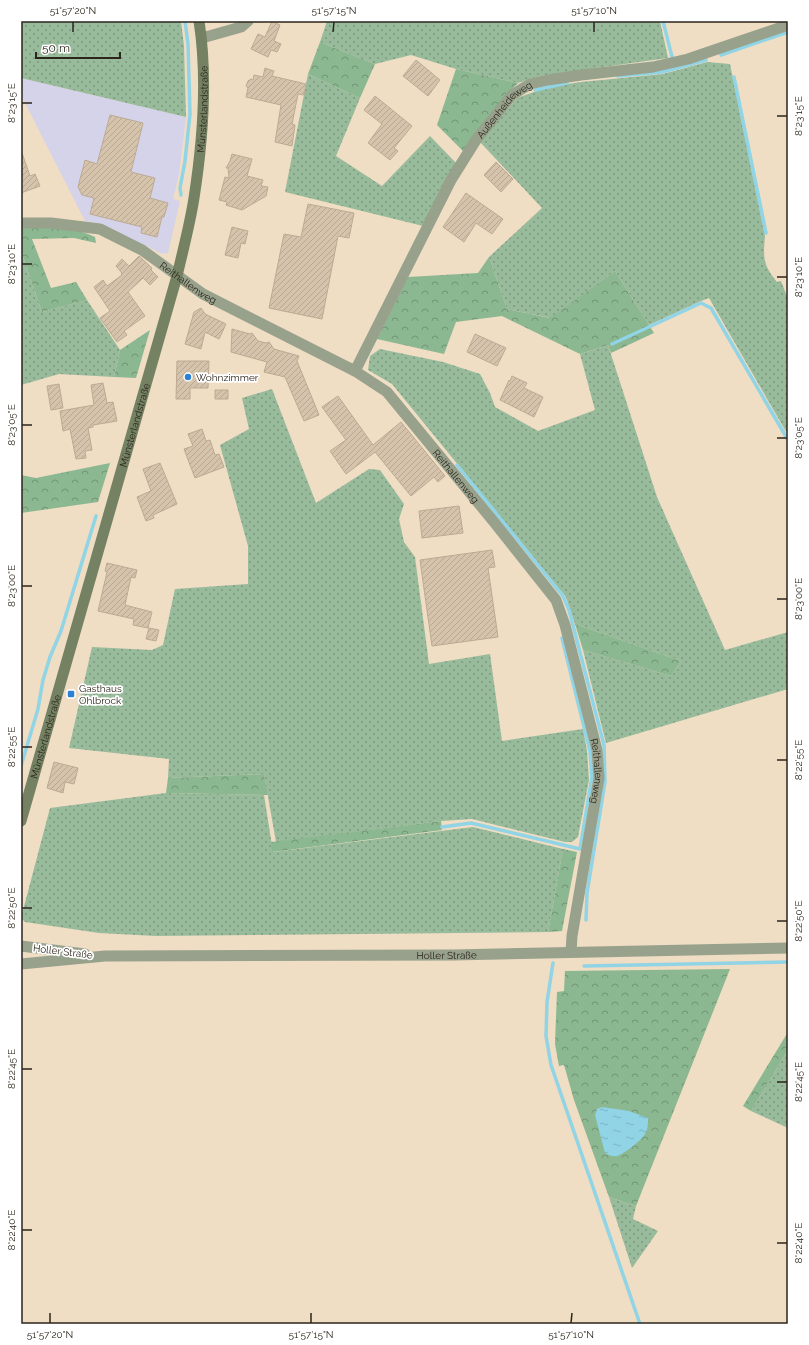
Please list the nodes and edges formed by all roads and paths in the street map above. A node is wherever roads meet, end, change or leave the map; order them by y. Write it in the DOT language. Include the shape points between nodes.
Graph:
graph roads {
  1 [pos="199,21"];
  2 [pos="248,21"];
  3 [pos="788,25"];
  4 [pos="202,38"];
  5 [pos="21,223"];
  6 [pos="177,276"];
  7 [pos="355,371"];
  8 [pos="21,821"];
  9 [pos="21,946"];
  10 [pos="788,948"];
  11 [pos="571,952"];
  12 [pos="105,956"];
  13 [pos="21,964"];
  1 -- 4 [label="main road, Münsterlandstraße"];
  2 -- 4 [label="street" via="241,27"];
  3 -- 7 [label="street, Außenheideweg" via="688,59 653,67 548,80 530,84 512,95 476,140 451,180"];
  4 -- 6 [label="main road, Münsterlandstraße" via="204,112 194,199"];
  5 -- 6 [label="street, Reithallenweg" via="51,223 100,229 142,250"];
  6 -- 7 [label="street, Reithallenweg" via="203,294"];
  6 -- 8 [label="main road, Münsterlandstraße"];
  7 -- 11 [label="street, Reithallenweg" via="387,392 556,600 566,625 597,750 599,778"];
  9 -- 12 [label="street, Holler Straße"];
  10 -- 11 [label="street, Holler Straße"];
  11 -- 12 [label="street, Holler Straße"];
  12 -- 13 [label="street, Holler Straße"];
}
